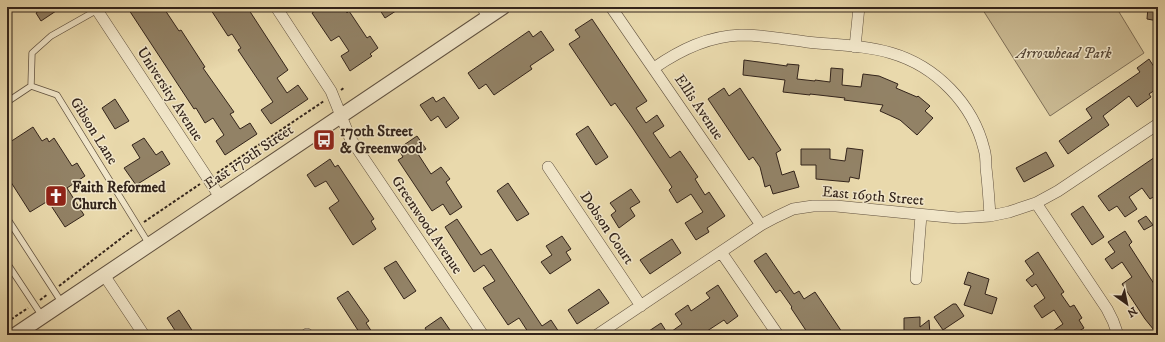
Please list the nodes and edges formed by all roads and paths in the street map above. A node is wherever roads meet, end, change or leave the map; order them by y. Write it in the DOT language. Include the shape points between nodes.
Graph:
graph roads {
  1 [pos="276,7"];
  2 [pos="502,7"];
  3 [pos="611,7"];
  4 [pos="859,7"];
  5 [pos="96,8"];
  6 [pos="485,12"];
  7 [pos="856,47"];
  8 [pos="654,68"];
  9 [pos="31,86"];
  10 [pos="327,99"];
  11 [pos="7,102"];
  12 [pos="342,115"];
  13 [pos="1158,124"];
  14 [pos="548,167"];
  15 [pos="208,179"];
  16 [pos="220,197"];
  17 [pos="1036,203"];
  18 [pos="921,215"];
  19 [pos="990,216"];
  20 [pos="7,218"];
  21 [pos="761,225"];
  22 [pos="138,226"];
  23 [pos="149,244"];
  24 [pos="721,252"];
  25 [pos="7,263"];
  26 [pos="104,275"];
  27 [pos="916,279"];
  28 [pos="54,290"];
  29 [pos="62,303"];
  30 [pos="34,304"];
  31 [pos="641,306"];
  32 [pos="42,317"];
  33 [pos="7,322"];
  34 [pos="15,335"];
  35 [pos="144,335"];
  36 [pos="483,335"];
  37 [pos="597,335"];
  38 [pos="778,335"];
  39 [pos="1118,335"];
  1 -- 12 [label="street, Greenwood Avenue" via="332,91"];
  2 -- 6 [label="street, East 170th Street"];
  3 -- 8 [label="street, Ellis Avenue"];
  4 -- 7 [label="street"];
  5 -- 9 [label="lane" via="51,36 32,53"];
  5 -- 15 [label="street, University Avenue"];
  6 -- 12 [label="street, East 170th Street"];
  7 -- 8 [label="street" via="755,36 718,37 689,47"];
  7 -- 19 [label="street" via="888,52 914,62 941,80 960,101 971,117 984,150"];
  8 -- 21 [label="street, Ellis Avenue"];
  9 -- 11 [label="lane"];
  9 -- 22 [label="lane, Gibson Lane" via="57,95"];
  10 -- 15 [label="path"];
  12 -- 16 [label="street, East 170th Street"];
  12 -- 36 [label="street, Greenwood Avenue" via="350,138"];
  13 -- 17 [label="street, East 169th Street"];
  14 -- 31 [label="street, Dobson Court"];
  15 -- 16 [label="street, University Avenue"];
  15 -- 22 [label="path"];
  16 -- 23 [label="street, East 170th Street"];
  17 -- 19 [label="street, East 169th Street"];
  17 -- 39 [label="street" via="1107,309"];
  18 -- 19 [label="street, East 169th Street" via="958,218"];
  18 -- 21 [label="street, East 169th Street" via="812,206 793,210"];
  18 -- 27 [label="street"];
  20 -- 28 [label="lane"];
  21 -- 24 [label="street, East 169th Street"];
  22 -- 23 [label="lane, Gibson Lane"];
  22 -- 28 [label="path"];
  23 -- 26 [label="street, East 170th Street"];
  24 -- 31 [label="street, East 169th Street"];
  24 -- 38 [label="street"];
  25 -- 30 [label="lane"];
  26 -- 29 [label="street, East 170th Street"];
  26 -- 35 [label="street"];
  28 -- 29 [label="lane"];
  28 -- 30 [label="path"];
  29 -- 32 [label="street, East 170th Street"];
  30 -- 32 [label="lane"];
  30 -- 33 [label="path"];
  31 -- 37 [label="street, East 169th Street"];
  32 -- 34 [label="street, East 170th Street"];
}
